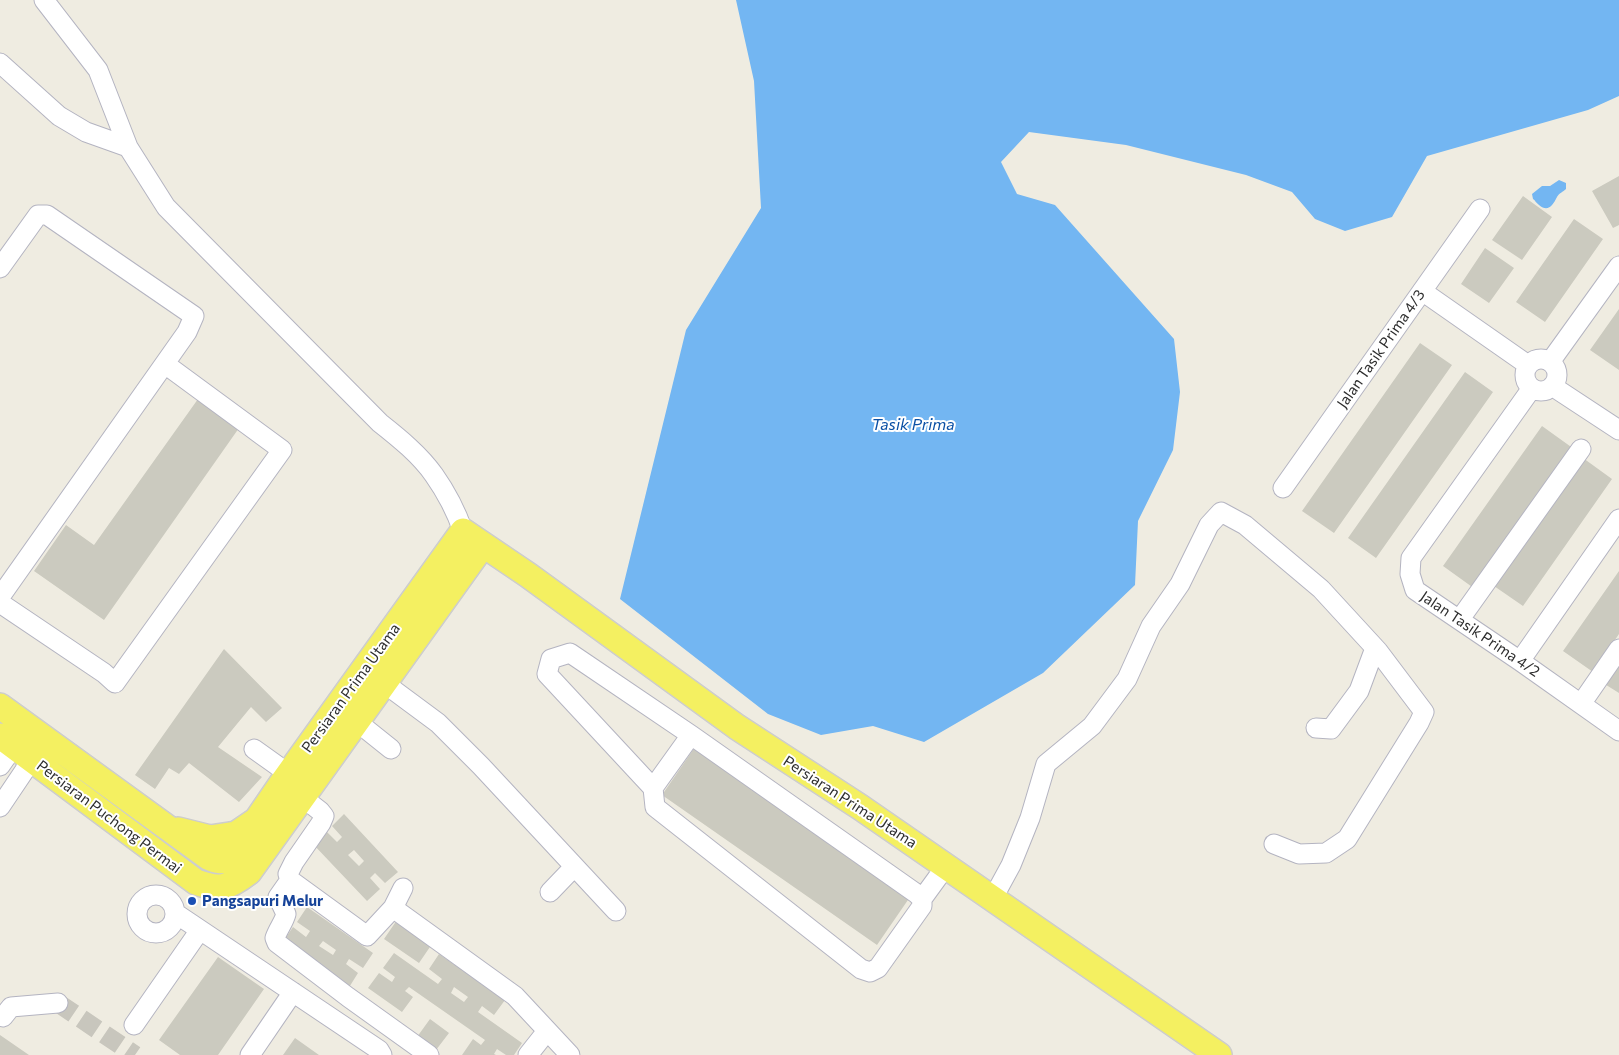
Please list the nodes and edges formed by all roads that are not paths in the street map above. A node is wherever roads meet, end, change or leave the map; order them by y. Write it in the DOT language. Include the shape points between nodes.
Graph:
graph roads {
  1 [pos="44,0"];
  2 [pos="0,63"];
  3 [pos="128,147"];
  4 [pos="1480,210"];
  5 [pos="1619,266"];
  6 [pos="0,268"];
  7 [pos="1422,291"];
  8 [pos="1550,362"];
  9 [pos="165,364"];
  10 [pos="1528,365"];
  11 [pos="1552,386"];
  12 [pos="1532,388"];
  13 [pos="1619,430"];
  14 [pos="1580,449"];
  15 [pos="1283,488"];
  16 [pos="1619,519"];
  17 [pos="463,531"];
  18 [pos="483,545"];
  19 [pos="0,597"];
  20 [pos="0,603"];
  21 [pos="1460,619"];
  22 [pos="1375,648"];
  23 [pos="1619,649"];
  24 [pos="1520,661"];
  25 [pos="384,683"];
  26 [pos="1581,704"];
  27 [pos="0,706"];
  28 [pos="356,721"];
  29 [pos="1316,728"];
  30 [pos="1619,731"];
  31 [pos="691,735"];
  32 [pos="20,746"];
  33 [pos="254,749"];
  34 [pos="391,749"];
  35 [pos="291,785"];
  36 [pos="653,788"];
  37 [pos="0,807"];
  38 [pos="258,819"];
  39 [pos="168,829"];
  40 [pos="1274,844"];
  41 [pos="222,862"];
  42 [pos="946,866"];
  43 [pos="574,867"];
  44 [pos="290,880"];
  45 [pos="223,888"];
  46 [pos="403,888"];
  47 [pos="550,892"];
  48 [pos="993,898"];
  49 [pos="922,899"];
  50 [pos="393,908"];
  51 [pos="616,911"];
  52 [pos="175,914"];
  53 [pos="200,930"];
  54 [pos="293,992"];
  55 [pos="58,1003"];
  56 [pos="3,1017"];
  57 [pos="134,1026"];
  58 [pos="547,1031"];
  59 [pos="250,1055"];
  60 [pos="382,1055"];
  61 [pos="429,1055"];
  62 [pos="528,1055"];
  63 [pos="570,1055"];
  64 [pos="1219,1055"];
  1 -- 3 [label="street" via="98,70"];
  2 -- 3 [label="street" via="59,116 86,132"];
  3 -- 17 [label="street" via="166,208 433,474"];
  4 -- 7 [label="street, Jalan Tasik Prima 4/3"];
  5 -- 8 [label="street"];
  6 -- 9 [label="street" via="38,215 47,215 194,316"];
  7 -- 10 [label="street"];
  7 -- 15 [label="street, Jalan Tasik Prima 4/3"];
  8 -- 10 [label="street" via="1536,360"];
  8 -- 11 [label="street" via="1557,376"];
  9 -- 19 [label="street"];
  9 -- 20 [label="street" via="282,450 115,683"];
  10 -- 12 [label="street" via="1525,375"];
  11 -- 12 [label="street" via="1543,390"];
  11 -- 13 [label="street"];
  12 -- 21 [label="street, Jalan Tasik Prima 4/2" via="1411,558 1410,574 1415,590"];
  14 -- 21 [label="street"];
  16 -- 24 [label="street"];
  17 -- 18 [label="main road, Persiaran Prima Utama"];
  17 -- 35 [label="main road, Persiaran Prima Utama"];
  18 -- 25 [label="main road, Persiaran Prima Utama"];
  18 -- 42 [label="main road, Persiaran Prima Utama" via="737,728"];
  21 -- 24 [label="street, Jalan Tasik Prima 4/2"];
  22 -- 29 [label="street" via="1359,691 1331,729"];
  22 -- 40 [label="street" via="1424,712 1419,723 1348,839 1326,853 1299,854"];
  22 -- 48 [label="street" via="1321,589 1246,524 1221,512 1209,525 1180,584 1151,626 1127,679 1092,726 1046,764 1030,818"];
  23 -- 26 [label="street"];
  24 -- 26 [label="street, Jalan Tasik Prima 4/2"];
  25 -- 28 [label="main road, Persiaran Prima Utama"];
  25 -- 43 [label="street" via="438,723"];
  26 -- 30 [label="street, Jalan Tasik Prima 4/2"];
  27 -- 32 [label="main road, Persiaran Puchong Permai"];
  28 -- 34 [label="street"];
  28 -- 35 [label="main road, Persiaran Prima Utama"];
  31 -- 36 [label="street"];
  31 -- 36 [label="street" via="570,653 550,659 547,674"];
  31 -- 49 [label="street"];
  32 -- 37 [label="street"];
  32 -- 39 [label="main road, Persiaran Puchong Permai"];
  32 -- 45 [label="main road, Persiaran Puchong Permai" via="196,882"];
  33 -- 35 [label="street"];
  35 -- 38 [label="main road, Persiaran Prima Utama"];
  35 -- 44 [label="street" via="324,816 294,862 288,874"];
  35 -- 45 [label="main road, Persiaran Prima Utama" via="249,872"];
  36 -- 49 [label="street" via="655,808 861,969 870,972 878,968 922,906"];
  38 -- 39 [label="main road" via="236,834 210,838"];
  38 -- 41 [label="main road, Persiaran Prima Utama" via="230,859"];
  39 -- 41 [label="main road, Persiaran Puchong Permai" via="208,857"];
  41 -- 45 [label="main road"];
  42 -- 48 [label="main road, Persiaran Prima Utama"];
  42 -- 49 [label="street"];
  43 -- 47 [label="street"];
  43 -- 51 [label="street"];
  44 -- 50 [label="street" via="367,936"];
  44 -- 61 [label="street" via="278,897 286,914 276,933 277,943"];
  46 -- 50 [label="street"];
  48 -- 64 [label="main road, Persiaran Prima Utama"];
  50 -- 58 [label="street" via="515,996"];
  52 -- 53 [label="street"];
  53 -- 54 [label="street"];
  53 -- 57 [label="street"];
  54 -- 59 [label="street"];
  54 -- 60 [label="street"];
  55 -- 56 [label="street" via="11,1007"];
  58 -- 62 [label="street"];
  58 -- 63 [label="street"];
}
